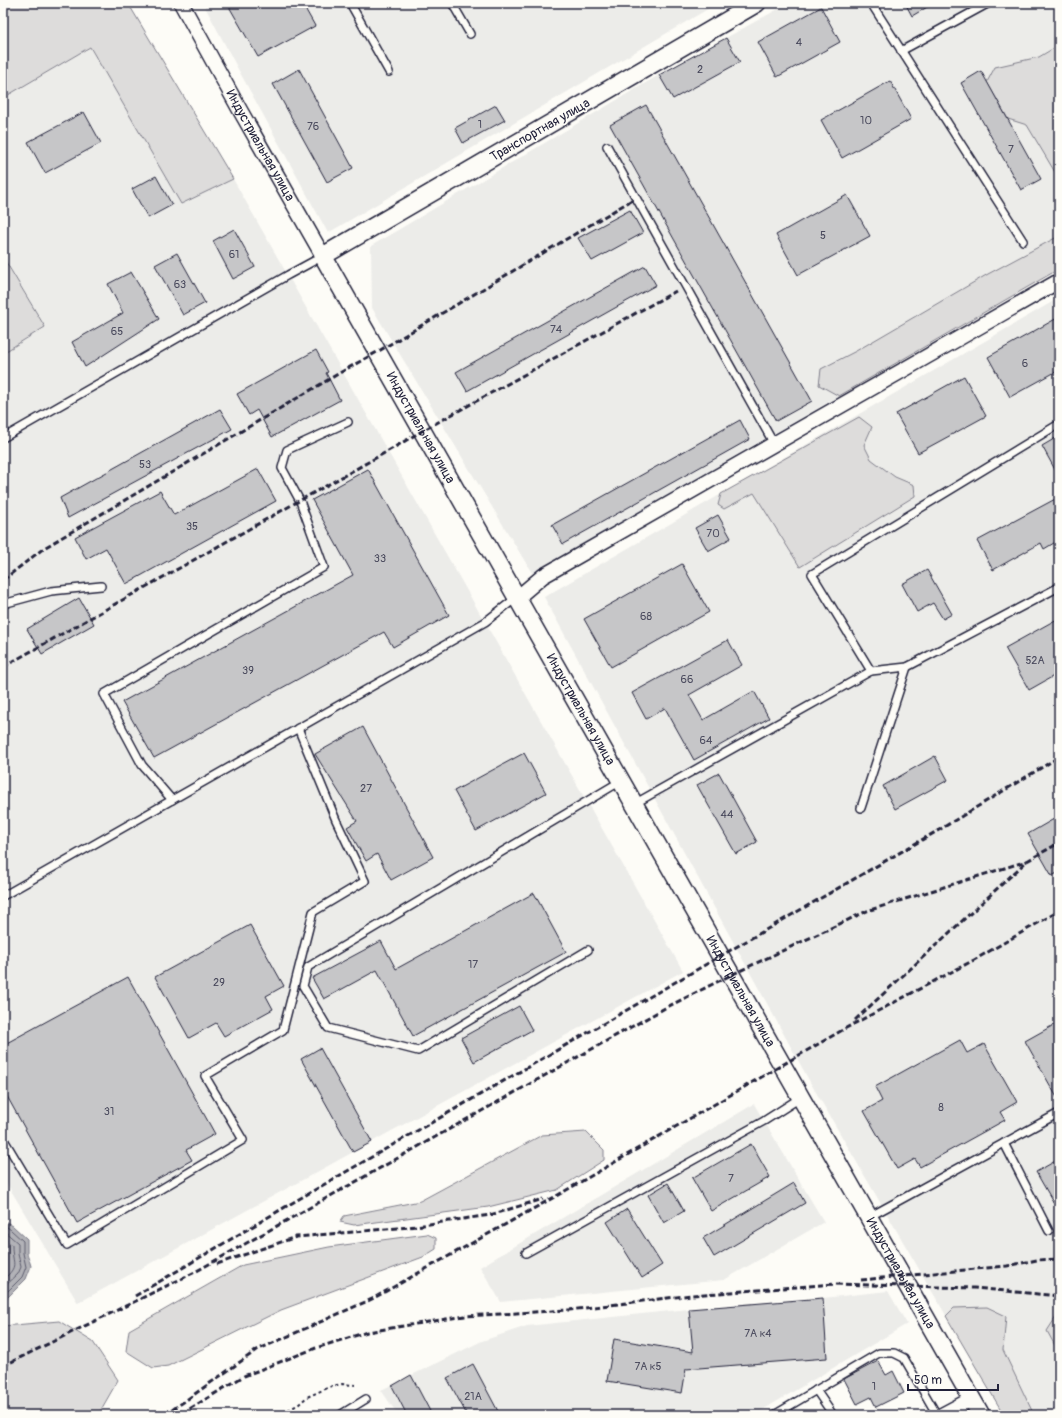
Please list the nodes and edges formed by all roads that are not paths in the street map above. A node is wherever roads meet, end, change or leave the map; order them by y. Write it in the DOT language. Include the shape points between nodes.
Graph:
graph roads {
  1 [pos="181,3"];
  2 [pos="350,3"];
  3 [pos="452,3"];
  4 [pos="757,3"];
  5 [pos="871,3"];
  6 [pos="989,3"];
  7 [pos="470,34"];
  8 [pos="901,51"];
  9 [pos="389,72"];
  10 [pos="607,146"];
  11 [pos="1022,241"];
  12 [pos="323,256"];
  13 [pos="1059,281"];
  14 [pos="348,422"];
  15 [pos="1059,424"];
  16 [pos="3,438"];
  17 [pos="774,444"];
  18 [pos="101,586"];
  19 [pos="1059,587"];
  20 [pos="516,598"];
  21 [pos="3,604"];
  22 [pos="907,667"];
  23 [pos="871,671"];
  24 [pos="298,728"];
  25 [pos="621,781"];
  26 [pos="172,800"];
  27 [pos="634,805"];
  28 [pos="861,808"];
  29 [pos="3,896"];
  30 [pos="588,950"];
  31 [pos="800,1097"];
  32 [pos="1059,1113"];
  33 [pos="3,1138"];
  34 [pos="1004,1144"];
  35 [pos="869,1218"];
  36 [pos="1049,1231"];
  37 [pos="526,1253"];
  38 [pos="816,1390"];
  39 [pos="366,1399"];
  40 [pos="972,1399"];
  41 [pos="340,1415"];
  42 [pos="774,1415"];
  43 [pos="833,1415"];
  44 [pos="937,1415"];
  45 [pos="942,1415"];
  46 [pos="981,1415"];
  1 -- 12 [label="street, Индустриальная улица"];
  2 -- 9 [label="lane"];
  3 -- 7 [label="lane"];
  4 -- 12 [label="street, Транспортная улица"];
  5 -- 8 [label="lane"];
  6 -- 8 [label="lane"];
  8 -- 11 [label="lane"];
  10 -- 17 [label="lane"];
  12 -- 16 [label="lane"];
  12 -- 20 [label="street, Индустриальная улица"];
  13 -- 17 [label="street"];
  14 -- 26 [label="lane" via="287,450 282,468 300,501 324,567 104,694 142,765"];
  15 -- 23 [label="lane" via="812,574"];
  17 -- 20 [label="street" via="543,576"];
  18 -- 21 [label="lane" via="51,591"];
  19 -- 22 [label="lane"];
  20 -- 24 [label="lane" via="485,622"];
  20 -- 25 [label="street, Индустриальная улица"];
  22 -- 23 [label="lane"];
  22 -- 28 [label="lane"];
  23 -- 27 [label="lane"];
  24 -- 26 [label="lane"];
  24 -- 33 [label="lane" via="336,820 365,881 313,912 283,1030 205,1076 243,1140 67,1245"];
  25 -- 27 [label="street, Индустриальная улица"];
  25 -- 30 [label="lane" via="308,967 303,986 328,1028 418,1051"];
  26 -- 29 [label="lane"];
  27 -- 31 [label="street, Индустриальная улица"];
  31 -- 35 [label="street, Индустриальная улица"];
  31 -- 37 [label="lane" via="764,1121"];
  32 -- 34 [label="lane"];
  34 -- 35 [label="lane"];
  34 -- 36 [label="lane"];
  35 -- 40 [label="street, Индустриальная улица"];
  38 -- 42 [label="lane"];
  38 -- 43 [label="lane"];
  38 -- 44 [label="lane" via="879,1353 894,1353 904,1358"];
  39 -- 41 [label="lane"];
  40 -- 45 [label="street"];
  40 -- 46 [label="street, Индустриальная улица"];
}
